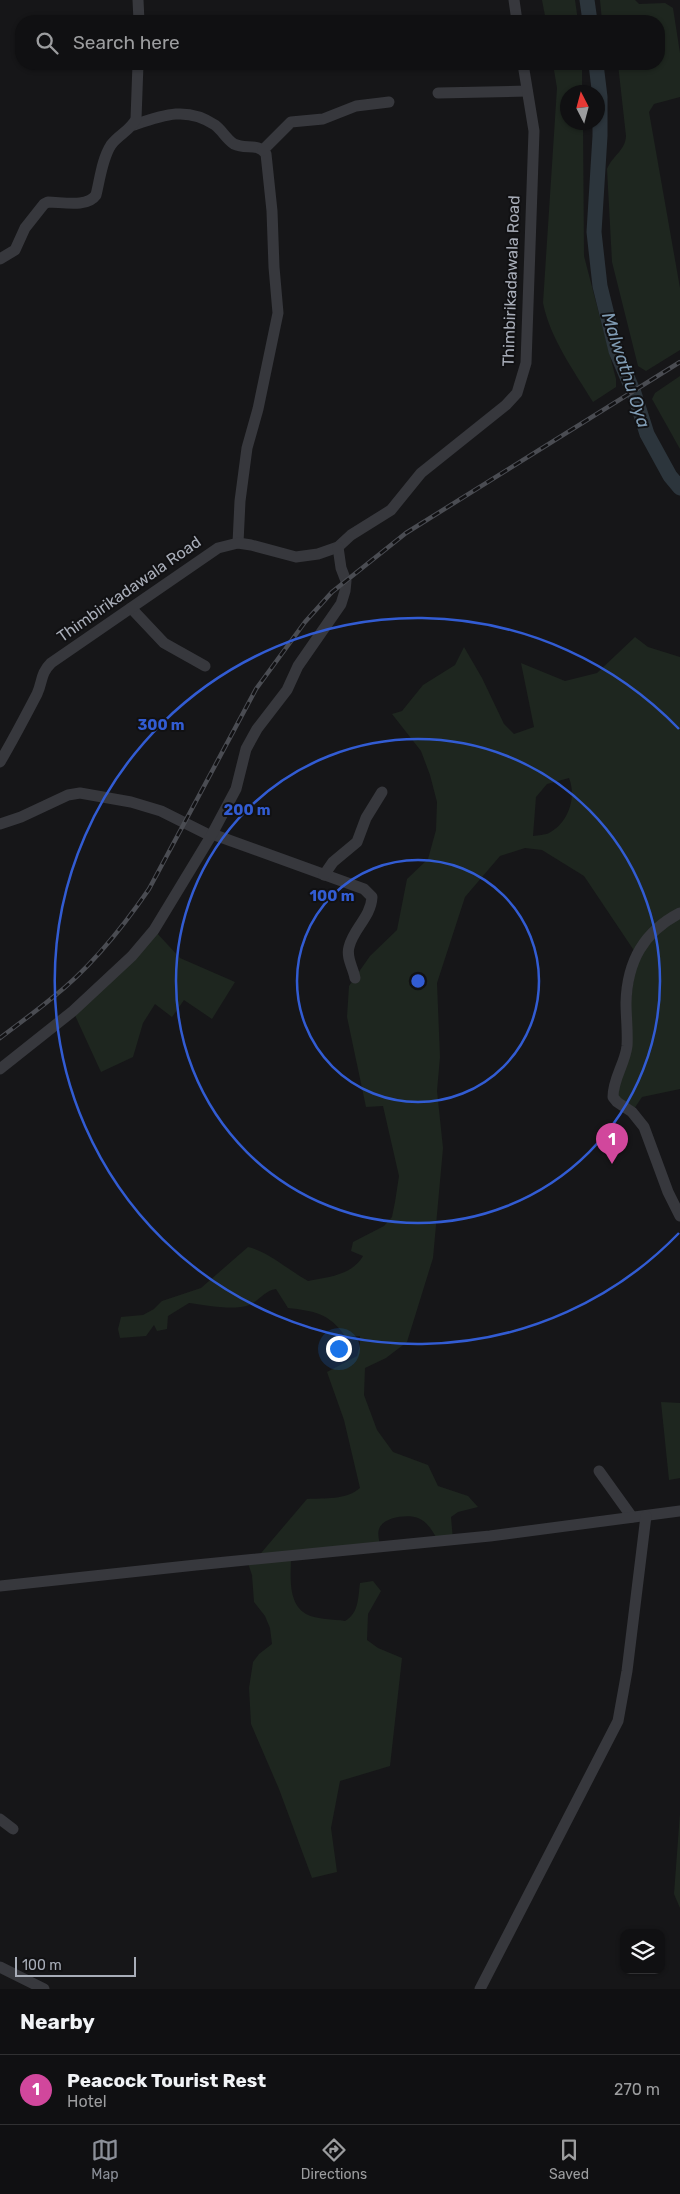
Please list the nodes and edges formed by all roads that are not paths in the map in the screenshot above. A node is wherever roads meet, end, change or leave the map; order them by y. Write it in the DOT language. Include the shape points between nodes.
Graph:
graph roads {
  1 [pos="138,0"];
  2 [pos="514,0"];
  3 [pos="138,15"];
  4 [pos="516,15"];
  5 [pos="138,70"];
  6 [pos="524,70"];
  7 [pos="527,91"];
  8 [pos="438,93"];
  9 [pos="389,102"];
  10 [pos="134,125"];
  11 [pos="263,150"];
  12 [pos="0,259"];
  13 [pos="238,543"];
  14 [pos="338,547"];
  15 [pos="131,608"];
  16 [pos="205,666"];
  17 [pos="0,762"];
  18 [pos="382,792"];
  19 [pos="0,824"];
  20 [pos="211,835"];
  21 [pos="324,875"];
  22 [pos="680,914"];
  23 [pos="355,978"];
  24 [pos="0,1069"];
  25 [pos="680,1216"];
  26 [pos="599,1471"];
  27 [pos="680,1511"];
  28 [pos="646,1516"];
  29 [pos="632,1517"];
  30 [pos="0,1586"];
  31 [pos="0,1819"];
  32 [pos="13,1829"];
  33 [pos="0,1967"];
  34 [pos="44,1989"];
  35 [pos="480,1989"];
  1 -- 3 [label="street"];
  2 -- 4 [label="street"];
  5 -- 10 [label="street"];
  6 -- 7 [label="street, Thimbirikadawala Road"];
  7 -- 8 [label="street"];
  7 -- 14 [label="street, Thimbirikadawala Road" via="534,131 526,363 517,393 494,416 422,473 391,510"];
  9 -- 11 [label="street" via="356,106 323,119 291,122"];
  10 -- 11 [label="street" via="180,112 217,127 238,146"];
  10 -- 12 [label="street" via="107,154 93,200 44,204 25,228 15,250"];
  11 -- 13 [label="street" via="272,211 278,313 248,448 240,500"];
  13 -- 14 [label="street, Thimbirikadawala Road" via="296,557"];
  13 -- 15 [label="street, Thimbirikadawala Road" via="218,548"];
  14 -- 20 [label="street" via="346,581 341,604 298,666 287,690 257,729 246,749 236,789"];
  15 -- 16 [label="street" via="164,643"];
  15 -- 17 [label="street, Thimbirikadawala Road" via="44,670 39,689"];
  18 -- 21 [label="street" via="366,818 357,842 333,862"];
  19 -- 20 [label="street" via="80,793 162,811"];
  20 -- 21 [label="street"];
  20 -- 24 [label="street" via="154,930 132,956 73,1011"];
  21 -- 23 [label="street" via="364,889 372,897 372,907 349,946 349,962"];
  22 -- 25 [label="street" via="654,930 640,945 626,1000 627,1047 613,1097 644,1127"];
  26 -- 29 [label="street"];
  27 -- 28 [label="street"];
  28 -- 29 [label="street"];
  28 -- 35 [label="street" via="628,1671 618,1722"];
  29 -- 30 [label="street" via="490,1536"];
  31 -- 32 [label="street"];
  33 -- 34 [label="street"];
}
